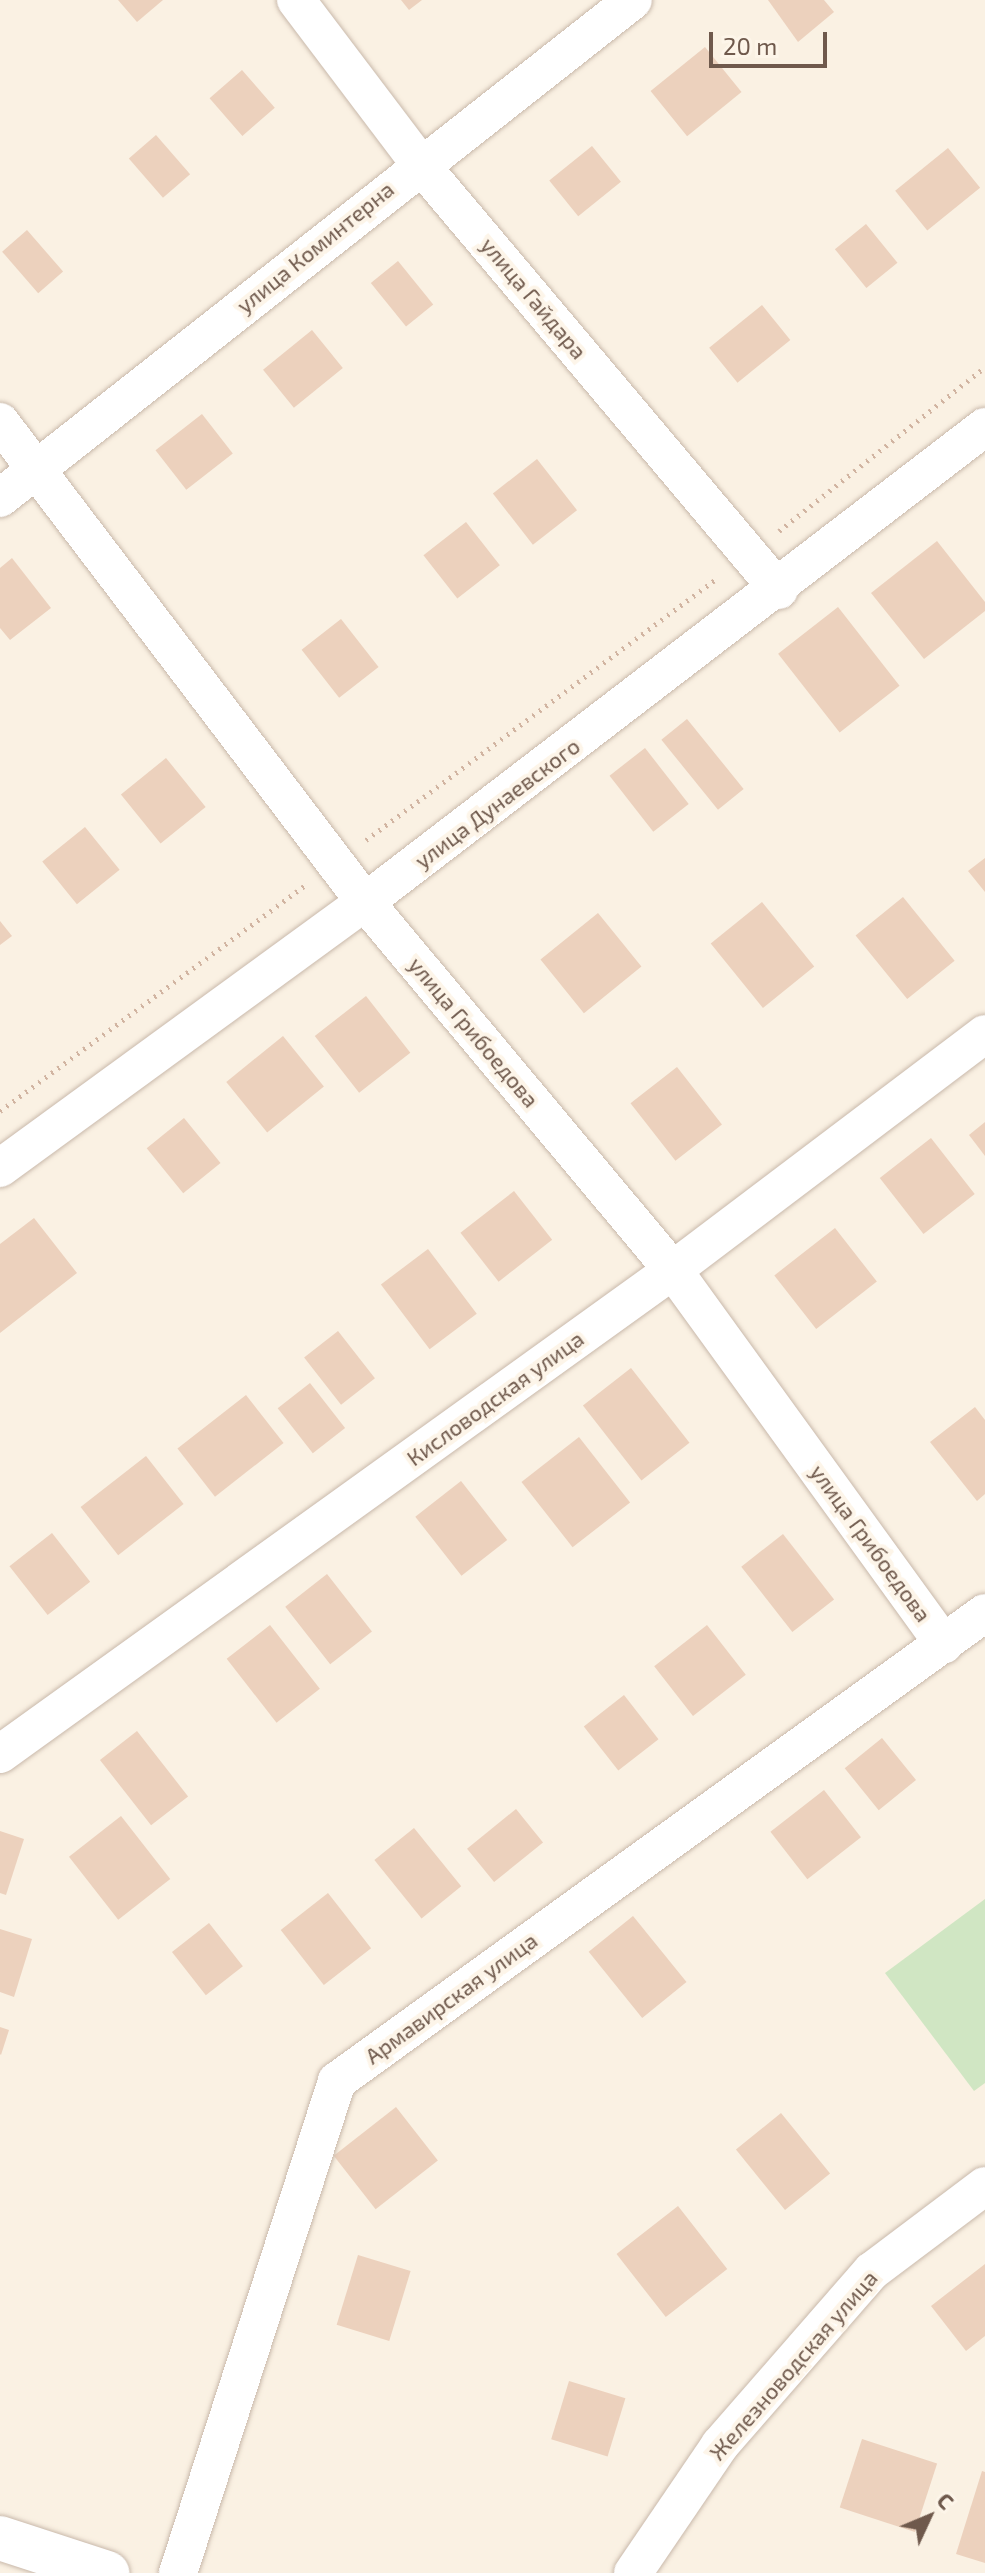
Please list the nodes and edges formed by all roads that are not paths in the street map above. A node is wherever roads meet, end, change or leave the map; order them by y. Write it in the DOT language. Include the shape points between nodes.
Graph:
graph roads {
  1 [pos="296,0"];
  2 [pos="633,0"];
  3 [pos="420,164"];
  4 [pos="0,422"];
  5 [pos="985,427"];
  6 [pos="38,470"];
  7 [pos="0,498"];
  8 [pos="779,590"];
  9 [pos="365,902"];
  10 [pos="985,1034"];
  11 [pos="0,1168"];
  12 [pos="673,1270"];
  13 [pos="985,1613"];
  14 [pos="944,1644"];
  15 [pos="0,1754"];
  16 [pos="985,2186"];
  17 [pos="0,2538"];
  18 [pos="107,2573"];
  19 [pos="178,2573"];
  20 [pos="633,2573"];
  1 -- 3 [label="street, улица Гайдара"];
  2 -- 3 [label="street, улица Коминтерна"];
  3 -- 6 [label="street, улица Коминтерна"];
  3 -- 8 [label="street, улица Гайдара"];
  4 -- 6 [label="street, улица Грибоедова"];
  5 -- 8 [label="street, улица Дунаевского"];
  6 -- 7 [label="street, улица Коминтерна"];
  6 -- 9 [label="street, улица Грибоедова"];
  8 -- 9 [label="street, улица Дунаевского"];
  9 -- 11 [label="street, улица Дунаевского"];
  9 -- 12 [label="street, улица Грибоедова"];
  10 -- 12 [label="street, Кисловодская улица"];
  12 -- 14 [label="street, улица Грибоедова"];
  12 -- 15 [label="street, Кисловодская улица"];
  13 -- 14 [label="street, Армавирская улица"];
  14 -- 19 [label="street, Армавирская улица" via="337,2081"];
  16 -- 20 [label="street, Железноводская улица" via="872,2271 720,2445"];
  17 -- 18 [label="main road"];
}
